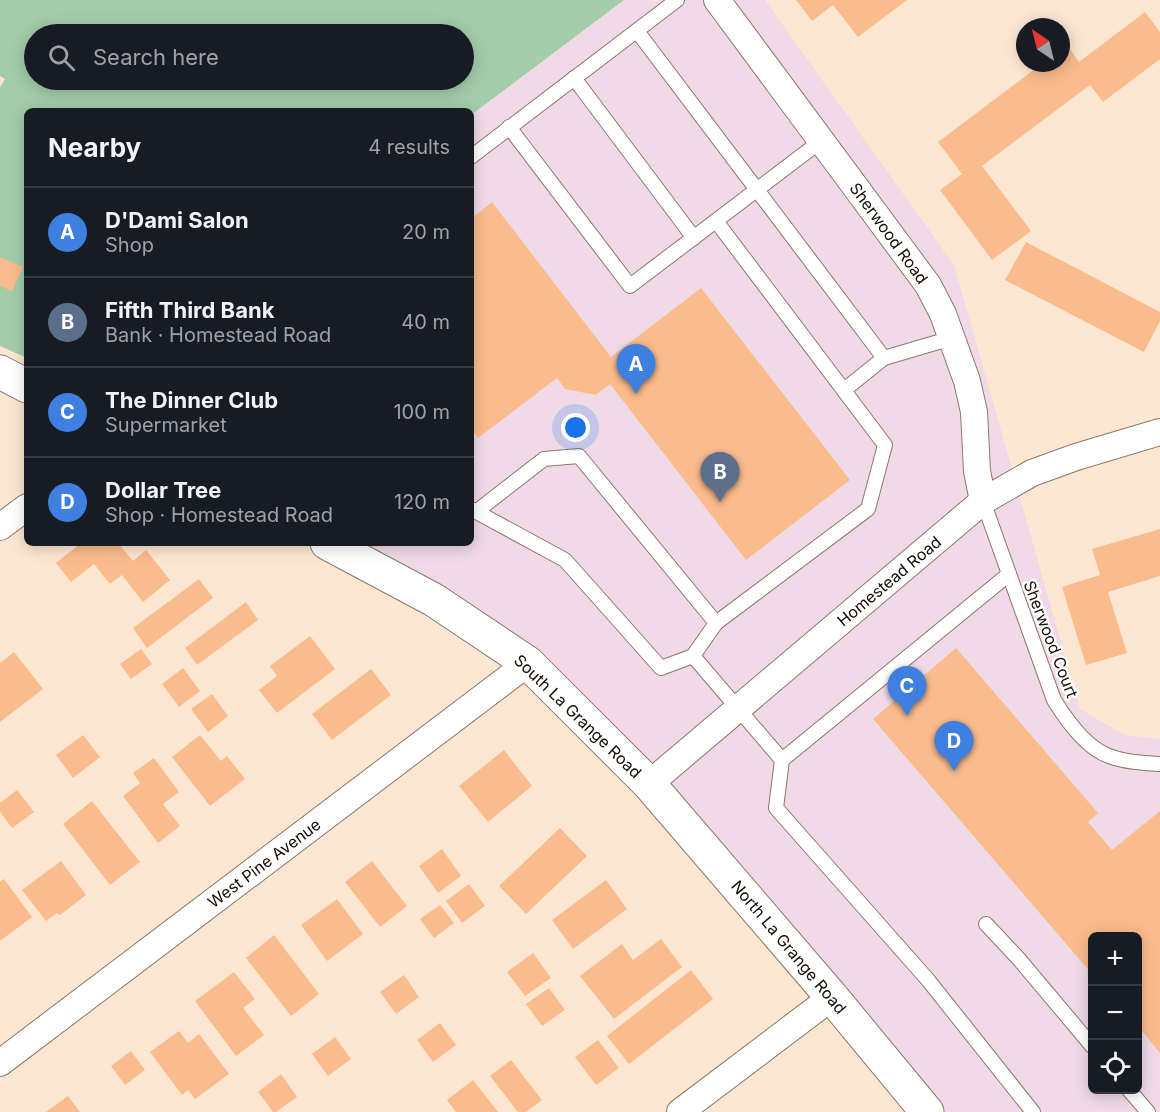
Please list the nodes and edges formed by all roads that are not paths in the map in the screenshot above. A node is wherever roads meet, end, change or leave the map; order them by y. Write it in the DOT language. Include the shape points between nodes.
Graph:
graph roads {
  1 [pos="677,0"];
  2 [pos="717,0"];
  3 [pos="637,31"];
  4 [pos="574,78"];
  5 [pos="509,127"];
  6 [pos="821,141"];
  7 [pos="474,155"];
  8 [pos="757,190"];
  9 [pos="716,221"];
  10 [pos="694,238"];
  11 [pos="952,339"];
  12 [pos="884,358"];
  13 [pos="0,372"];
  14 [pos="24,384"];
  15 [pos="844,390"];
  16 [pos="1160,432"];
  17 [pos="983,501"];
  18 [pos="24,509"];
  19 [pos="474,510"];
  20 [pos="0,527"];
  21 [pos="333,546"];
  22 [pos="1009,574"];
  23 [pos="716,623"];
  24 [pos="517,656"];
  25 [pos="693,656"];
  26 [pos="739,709"];
  27 [pos="782,760"];
  28 [pos="1160,764"];
  29 [pos="649,784"];
  30 [pos="986,924"];
  31 [pos="832,997"];
  32 [pos="1088,1041"];
  33 [pos="0,1063"];
  34 [pos="1133,1094"];
  35 [pos="680,1112"];
  36 [pos="927,1112"];
  37 [pos="1033,1112"];
  38 [pos="1148,1112"];
  1 -- 3 [label="lane"];
  2 -- 6 [label="street, Sherwood Road"];
  3 -- 4 [label="lane"];
  3 -- 8 [label="lane"];
  4 -- 5 [label="lane"];
  4 -- 10 [label="lane"];
  5 -- 7 [label="lane"];
  5 -- 10 [label="lane" via="630,286"];
  6 -- 8 [label="lane"];
  6 -- 11 [label="street, Sherwood Road" via="928,285"];
  8 -- 9 [label="lane"];
  8 -- 12 [label="lane"];
  9 -- 10 [label="lane"];
  9 -- 15 [label="lane"];
  11 -- 12 [label="lane"];
  11 -- 17 [label="street, Sherwood Road" via="974,412"];
  12 -- 15 [label="lane"];
  13 -- 14 [label="main road"];
  15 -- 23 [label="lane" via="885,445 868,509"];
  16 -- 17 [label="street, Homestead Road" via="1032,473"];
  17 -- 22 [label="lane, Sherwood Court"];
  17 -- 26 [label="street, Homestead Road"];
  18 -- 20 [label="street"];
  19 -- 23 [label="lane" via="544,459 579,456"];
  19 -- 25 [label="lane" via="565,560 661,668"];
  21 -- 24 [label="main road" via="434,600"];
  22 -- 27 [label="lane"];
  22 -- 28 [label="lane, Sherwood Court" via="1054,700 1066,720 1107,756"];
  23 -- 25 [label="lane"];
  24 -- 29 [label="main road, South La Grange Road"];
  24 -- 33 [label="street, West Pine Avenue"];
  25 -- 26 [label="lane"];
  26 -- 27 [label="lane"];
  26 -- 29 [label="street, Homestead Road"];
  27 -- 37 [label="lane" via="776,808 928,980"];
  29 -- 31 [label="main road, North La Grange Road"];
  30 -- 32 [label="lane"];
  31 -- 35 [label="street"];
  31 -- 36 [label="main road, North La Grange Road"];
  34 -- 38 [label="lane"];
}
